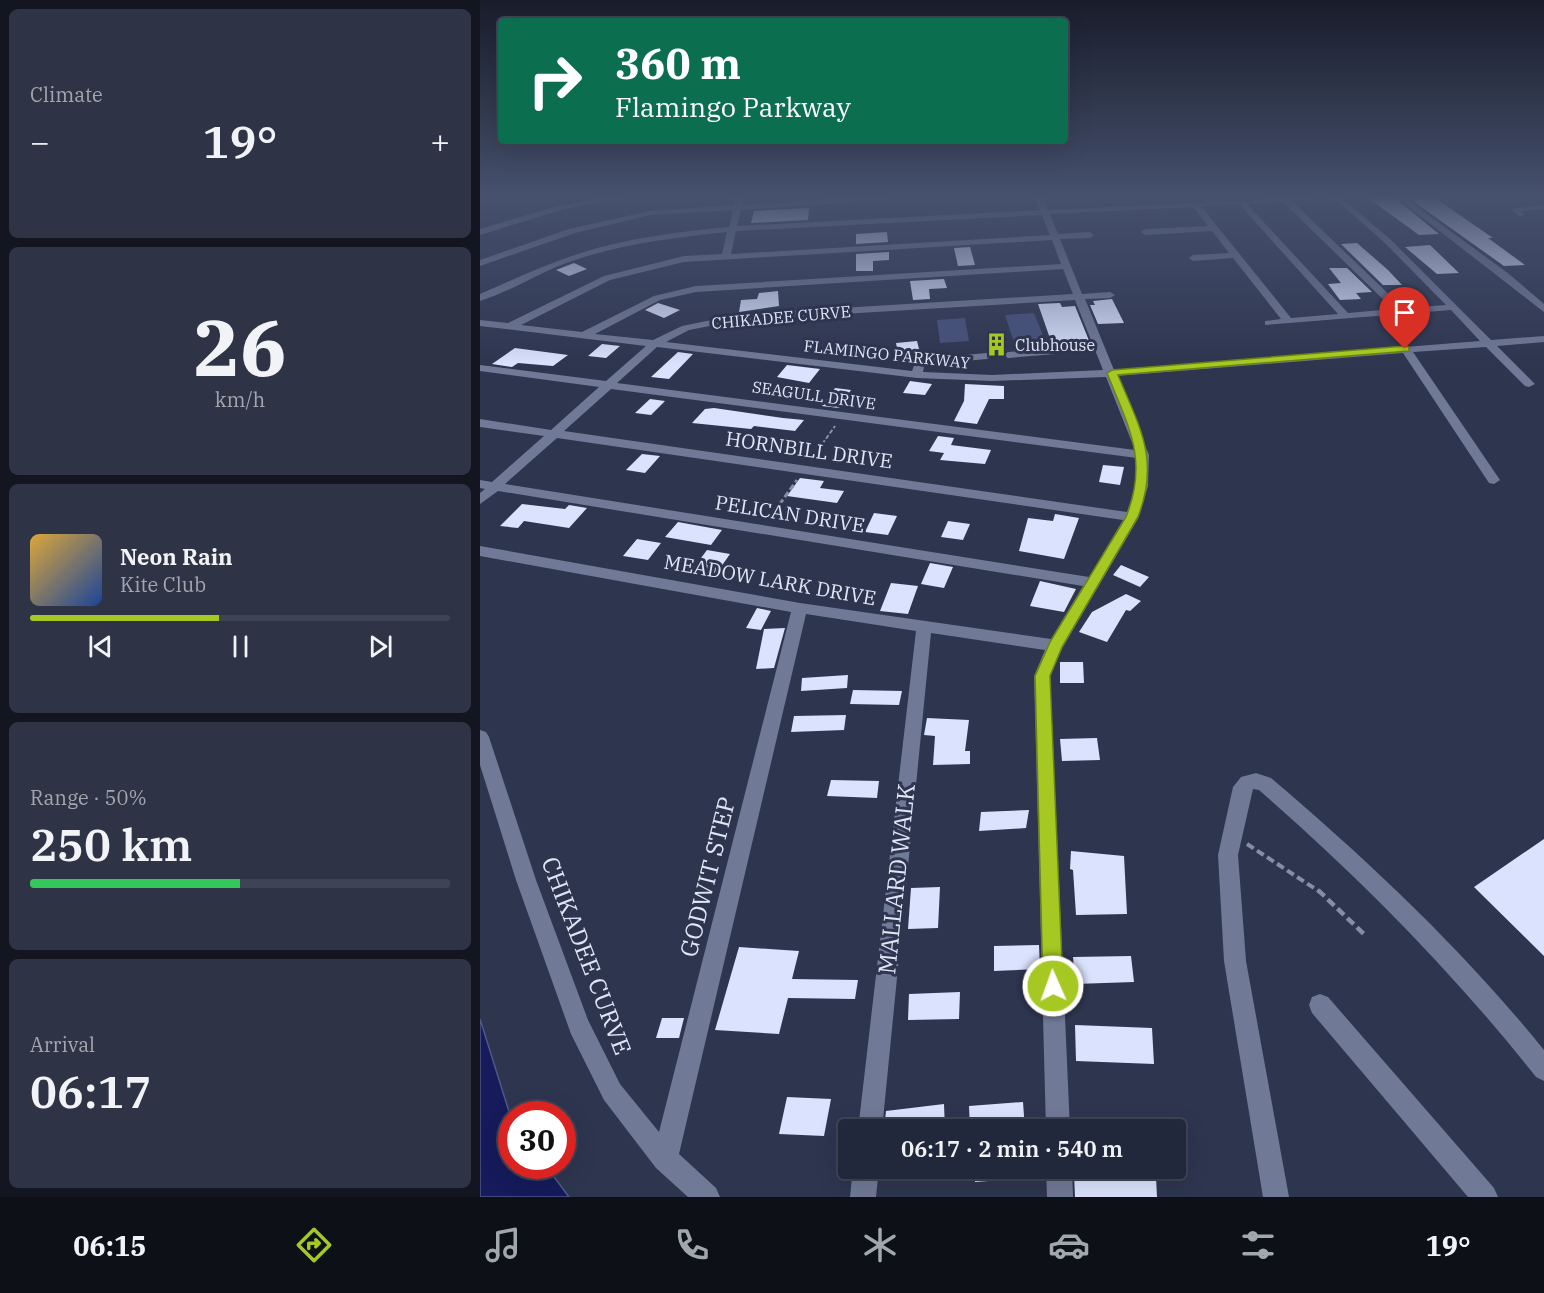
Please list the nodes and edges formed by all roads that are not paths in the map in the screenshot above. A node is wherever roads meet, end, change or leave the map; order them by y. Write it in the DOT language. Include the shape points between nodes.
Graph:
graph roads {
  1 [pos="505,254"];
  2 [pos="587,254"];
  3 [pos="747,254"];
  4 [pos="1061,254"];
  5 [pos="1288,254"];
  6 [pos="1341,254"];
  7 [pos="1404,254"];
  8 [pos="1476,254"];
  9 [pos="726,255"];
  10 [pos="1235,255"];
  11 [pos="1193,258"];
  12 [pos="480,263"];
  13 [pos="1066,266"];
  14 [pos="1110,295"];
  15 [pos="1078,296"];
  16 [pos="480,298"];
  17 [pos="1454,307"];
  18 [pos="1544,309"];
  19 [pos="1400,311"];
  20 [pos="1345,316"];
  21 [pos="1288,321"];
  22 [pos="480,323"];
  23 [pos="1269,323"];
  24 [pos="509,327"];
  25 [pos="582,336"];
  26 [pos="1544,339"];
  27 [pos="654,344"];
  28 [pos="1488,344"];
  29 [pos="1405,349"];
  30 [pos="1051,352"];
  31 [pos="1008,355"];
  32 [pos="987,356"];
  33 [pos="923,362"];
  34 [pos="480,368"];
  35 [pos="893,372"];
  36 [pos="1112,373"];
  37 [pos="917,375"];
  38 [pos="612,384"];
  39 [pos="1530,384"];
  40 [pos="480,423"];
  41 [pos="557,434"];
  42 [pos="1143,455"];
  43 [pos="1494,480"];
  44 [pos="480,484"];
  45 [pos="495,486"];
  46 [pos="480,500"];
  47 [pos="1132,517"];
  48 [pos="480,551"];
  49 [pos="1093,583"];
  50 [pos="800,608"];
  51 [pos="924,628"];
  52 [pos="1055,646"];
  53 [pos="480,737"];
  54 [pos="1320,1005"];
  55 [pos="1544,1069"];
  56 [pos="871,1119"];
  57 [pos="1058,1119"];
  58 [pos="666,1159"];
  59 [pos="865,1179"];
  60 [pos="1059,1179"];
  61 [pos="707,1197"];
  62 [pos="863,1197"];
  63 [pos="1060,1197"];
  64 [pos="1276,1197"];
  65 [pos="1485,1197"];
  1 -- 12 [label="street"];
  2 -- 16 [label="street"];
  3 -- 9 [label="street"];
  4 -- 13 [label="street"];
  5 -- 20 [label="street"];
  6 -- 19 [label="street"];
  7 -- 17 [label="street"];
  8 -- 18 [label="street"];
  9 -- 24 [label="street" via="625,272 588,286"];
  10 -- 11 [label="street"];
  10 -- 21 [label="street"];
  13 -- 15 [label="street"];
  13 -- 25 [label="street" via="696,289 657,298"];
  14 -- 15 [label="street, CHIKADEE CURVE"];
  15 -- 27 [label="street, CHIKADEE CURVE" via="722,320 686,328"];
  15 -- 36 [label="street"];
  17 -- 19 [label="street"];
  17 -- 28 [label="street"];
  19 -- 20 [label="street"];
  20 -- 21 [label="street"];
  21 -- 23 [label="street"];
  22 -- 24 [label="street, FLAMINGO PARKWAY"];
  24 -- 25 [label="street, FLAMINGO PARKWAY"];
  25 -- 27 [label="street, FLAMINGO PARKWAY"];
  26 -- 28 [label="street, FLAMINGO PARKWAY"];
  27 -- 35 [label="street, FLAMINGO PARKWAY"];
  27 -- 38 [label="street, CHIKADEE CURVE"];
  28 -- 29 [label="street, FLAMINGO PARKWAY"];
  28 -- 39 [label="street"];
  29 -- 36 [label="street, FLAMINGO PARKWAY"];
  29 -- 43 [label="street"];
  30 -- 31 [label="street"];
  32 -- 33 [label="street"];
  33 -- 35 [label="street" via="902,363"];
  33 -- 37 [label="street"];
  34 -- 38 [label="street, SEAGULL DRIVE"];
  35 -- 37 [label="street, FLAMINGO PARKWAY"];
  36 -- 37 [label="street, FLAMINGO PARKWAY" via="992,378"];
  36 -- 42 [label="street"];
  38 -- 41 [label="street, CHIKADEE CURVE"];
  38 -- 42 [label="street, SEAGULL DRIVE"];
  40 -- 41 [label="street, HORNBILL DRIVE"];
  41 -- 45 [label="street, CHIKADEE CURVE"];
  41 -- 47 [label="street, HORNBILL DRIVE"];
  42 -- 47 [label="street" via="1142,486"];
  44 -- 45 [label="street, PELICAN DRIVE"];
  45 -- 46 [label="street, CHIKADEE CURVE"];
  45 -- 49 [label="street, PELICAN DRIVE"];
  47 -- 49 [label="street"];
  48 -- 50 [label="street, MEADOW LARK DRIVE"];
  49 -- 52 [label="street"];
  50 -- 51 [label="street, MEADOW LARK DRIVE"];
  50 -- 58 [label="street, GODWIT STEP"];
  51 -- 52 [label="street, MEADOW LARK DRIVE"];
  51 -- 56 [label="street, MALLARD WALK"];
  52 -- 57 [label="street" via="1042,676"];
  53 -- 58 [label="street, CHIKADEE CURVE" via="579,1026 612,1092"];
  54 -- 65 [label="street"];
  55 -- 64 [label="street" via="1518,1034 1422,927 1324,834 1265,784 1251,781 1242,787 1228,855 1235,961"];
  58 -- 61 [label="street, CHIKADEE CURVE"];
  59 -- 62 [label="street"];
  60 -- 63 [label="street"];
}
